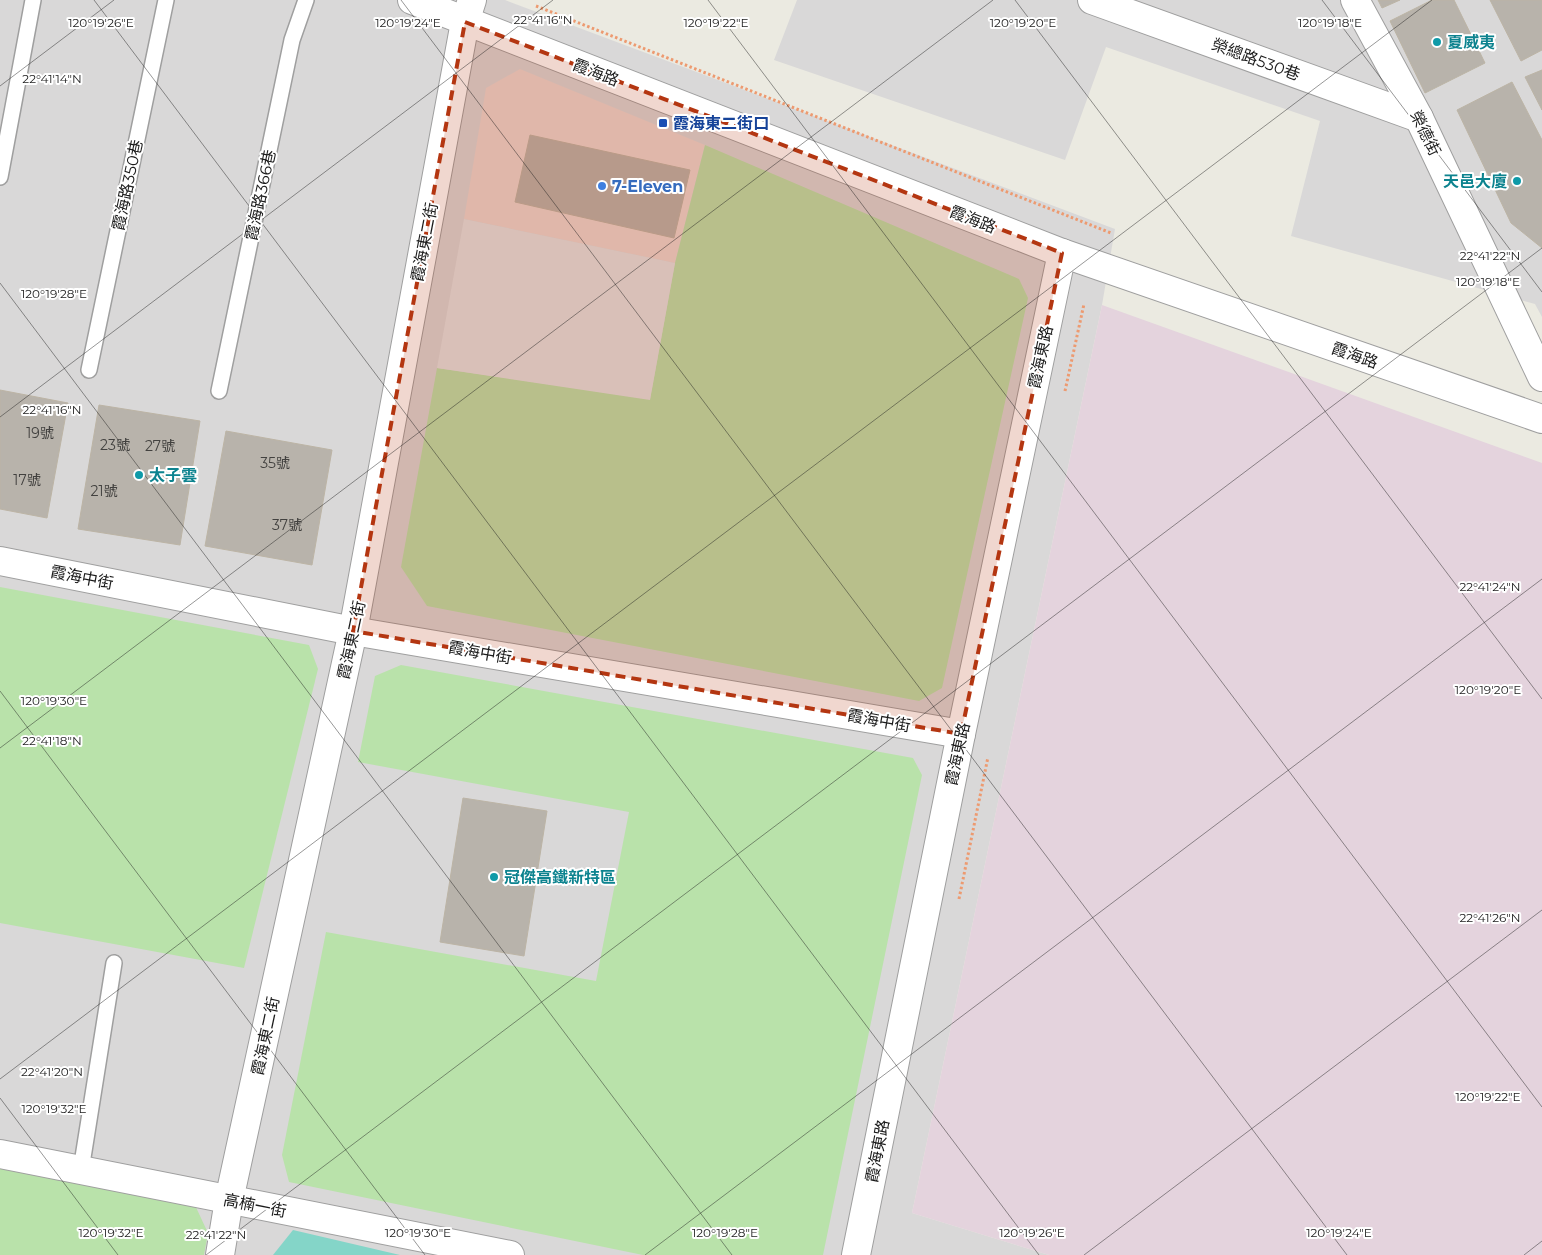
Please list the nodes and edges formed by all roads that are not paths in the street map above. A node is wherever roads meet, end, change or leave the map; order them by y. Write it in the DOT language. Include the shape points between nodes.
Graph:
graph roads {
  1 [pos="34,0"];
  2 [pos="166,0"];
  3 [pos="306,0"];
  4 [pos="412,0"];
  5 [pos="1092,0"];
  6 [pos="1355,0"];
  7 [pos="469,11"];
  8 [pos="1419,118"];
  9 [pos="0,177"];
  10 [pos="1062,253"];
  11 [pos="88,370"];
  12 [pos="1542,376"];
  13 [pos="220,391"];
  14 [pos="1542,419"];
  15 [pos="0,561"];
  16 [pos="353,631"];
  17 [pos="961,734"];
  18 [pos="114,963"];
  19 [pos="0,1154"];
  20 [pos="80,1170"];
  21 [pos="229,1200"];
  22 [pos="220,1255"];
  23 [pos="510,1255"];
  24 [pos="856,1255"];
  1 -- 9 [label="lane"];
  2 -- 11 [label="lane, 霞海路350巷"];
  3 -- 13 [label="lane, 霞海路366巷" via="292,40"];
  4 -- 7 [label="street, 霞海路"];
  5 -- 8 [label="street, 榮總路530巷"];
  6 -- 8 [label="street, 榮德街"];
  7 -- 10 [label="street, 霞海路"];
  7 -- 16 [label="street, 霞海東二街"];
  8 -- 12 [label="street, 榮德街"];
  10 -- 14 [label="street, 霞海路"];
  10 -- 17 [label="street, 霞海東路"];
  15 -- 16 [label="street, 霞海中街"];
  16 -- 17 [label="street, 霞海中街"];
  16 -- 21 [label="street, 霞海東二街"];
  17 -- 24 [label="street, 霞海東路"];
  18 -- 20 [label="lane"];
  19 -- 20 [label="street, 高楠一街"];
  20 -- 21 [label="street, 高楠一街"];
  21 -- 22 [label="street, 霞海東二街"];
  21 -- 23 [label="street, 高楠一街"];
}
